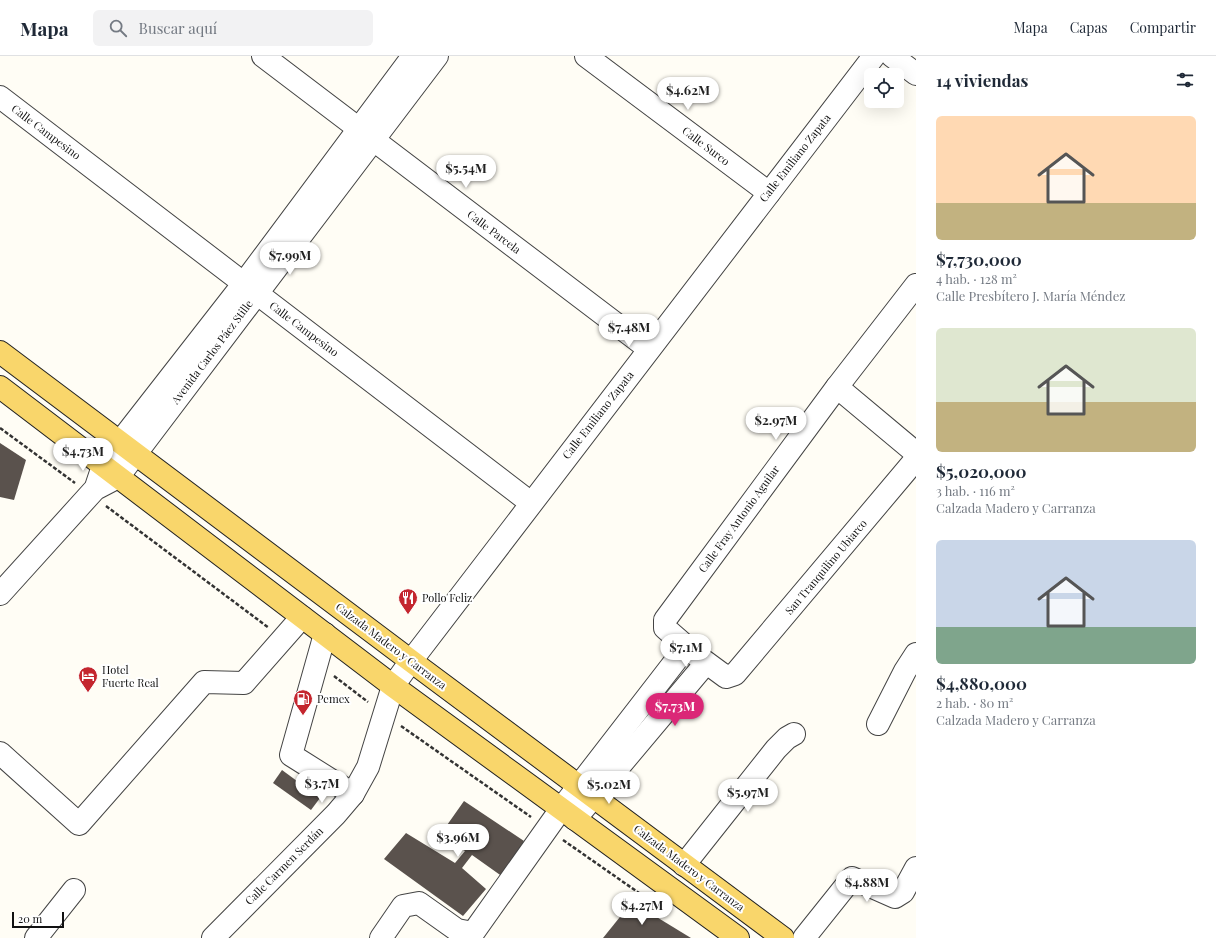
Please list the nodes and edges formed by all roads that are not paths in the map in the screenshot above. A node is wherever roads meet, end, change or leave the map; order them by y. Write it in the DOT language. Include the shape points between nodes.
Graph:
graph roads {
  1 [pos="263,56"];
  2 [pos="413,56"];
  3 [pos="437,56"];
  4 [pos="586,56"];
  5 [pos="874,56"];
  6 [pos="892,56"];
  7 [pos="916,74"];
  8 [pos="0,97"];
  9 [pos="366,135"];
  10 [pos="769,193"];
  11 [pos="916,285"];
  12 [pos="250,288"];
  13 [pos="649,350"];
  14 [pos="0,352"];
  15 [pos="0,387"];
  16 [pos="837,387"];
  17 [pos="128,448"];
  18 [pos="916,453"];
  19 [pos="916,459"];
  20 [pos="110,471"];
  21 [pos="531,503"];
  22 [pos="0,594"];
  23 [pos="302,617"];
  24 [pos="325,634"];
  25 [pos="686,646"];
  26 [pos="916,654"];
  27 [pos="411,661"];
  28 [pos="706,663"];
  29 [pos="393,686"];
  30 [pos="878,724"];
  31 [pos="794,734"];
  32 [pos="0,753"];
  33 [pos="586,792"];
  34 [pos="353,794"];
  35 [pos="568,814"];
  36 [pos="684,865"];
  37 [pos="916,868"];
  38 [pos="74,890"];
  39 [pos="719,890"];
  40 [pos="702,912"];
  41 [pos="216,937"];
  42 [pos="36,938"];
  43 [pos="381,938"];
  44 [pos="738,938"];
  45 [pos="783,938"];
  46 [pos="804,938"];
  1 -- 9 [label="street, Calle Parcela"];
  2 -- 9 [label="street, Avenida Carlos Páez Stille"];
  3 -- 9 [label="street, Avenida Carlos Páez Stille"];
  4 -- 10 [label="street, Calle Surco"];
  5 -- 10 [label="street, Calle Emiliano Zapata"];
  6 -- 7 [label="street"];
  8 -- 12 [label="street, Calle Campesino"];
  9 -- 12 [label="street, Avenida Carlos Páez Stille"];
  9 -- 13 [label="street, Calle Parcela"];
  10 -- 13 [label="street, Calle Emiliano Zapata"];
  11 -- 16 [label="street, Calle Fray Antonio Aguilar"];
  12 -- 17 [label="street, Avenida Carlos Páez Stille"];
  12 -- 21 [label="street, Calle Campesino"];
  13 -- 21 [label="street, Calle Emiliano Zapata"];
  14 -- 17 [label="main road, Calzada Madero y Carranza"];
  15 -- 20 [label="main road"];
  16 -- 18 [label="street"];
  16 -- 25 [label="street, Calle Fray Antonio Aguilar" via="665,620 665,628"];
  17 -- 20 [label="street, Avenida Carlos Páez Stille"];
  17 -- 27 [label="main road, Calzada Madero y Carranza"];
  19 -- 28 [label="street, San Tranquilino Ubiarco" via="735,674 726,677"];
  20 -- 22 [label="street, Avenida Carlos Páez Stille"];
  20 -- 23 [label="main road"];
  21 -- 27 [label="street, Calle Emiliano Zapata"];
  23 -- 24 [label="main road"];
  23 -- 32 [label="street" via="244,683 204,682 79,824"];
  24 -- 29 [label="main road"];
  24 -- 34 [label="street" via="292,755"];
  25 -- 28 [label="street"];
  25 -- 33 [label="street"];
  26 -- 30 [label="street"];
  27 -- 29 [label="street, Calle Carmen Serdán"];
  27 -- 33 [label="main road, Calzada Madero y Carranza"];
  28 -- 33 [label="street"];
  29 -- 34 [label="street, Calle Carmen Serdán" via="368,767"];
  29 -- 35 [label="main road"];
  31 -- 36 [label="street" via="776,749"];
  33 -- 35 [label="street"];
  33 -- 36 [label="main road, Calzada Madero y Carranza"];
  34 -- 41 [label="street, Calle Carmen Serdán"];
  35 -- 40 [label="main road"];
  35 -- 43 [label="street" via="547,828 473,933 457,930 419,903 403,906"];
  36 -- 39 [label="main road, Calzada Madero y Carranza"];
  37 -- 46 [label="street" via="903,892 895,897 852,878"];
  38 -- 42 [label="street"];
  39 -- 40 [label="main road"];
  39 -- 45 [label="main road, Calzada Madero y Carranza"];
  40 -- 44 [label="main road"];
}
